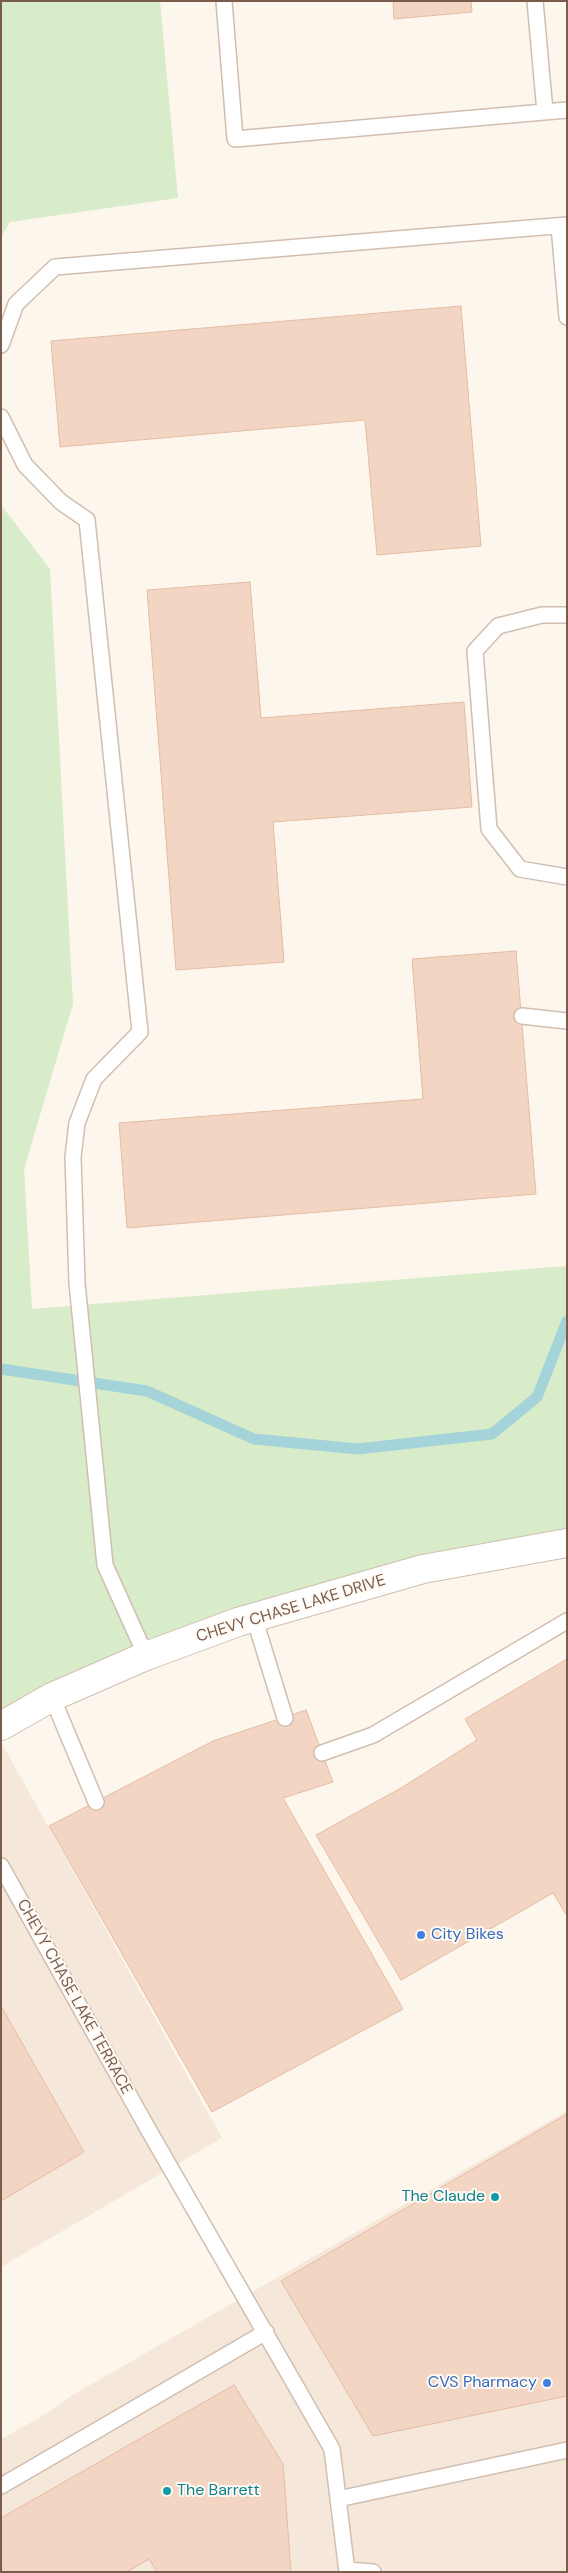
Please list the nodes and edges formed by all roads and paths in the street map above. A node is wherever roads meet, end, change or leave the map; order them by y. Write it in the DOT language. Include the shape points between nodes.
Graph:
graph roads {
  1 [pos="224,1"];
  2 [pos="535,1"];
  3 [pos="567,110"];
  4 [pos="545,112"];
  5 [pos="563,225"];
  6 [pos="567,317"];
  7 [pos="1,345"];
  8 [pos="1,417"];
  9 [pos="567,615"];
  10 [pos="567,877"];
  11 [pos="522,1016"];
  12 [pos="567,1021"];
  13 [pos="567,1543"];
  14 [pos="254,1617"];
  15 [pos="567,1621"];
  16 [pos="146,1656"];
  17 [pos="52,1697"];
  18 [pos="285,1718"];
  19 [pos="1,1726"];
  20 [pos="322,1753"];
  21 [pos="96,1802"];
  22 [pos="1,1866"];
  23 [pos="266,2332"];
  24 [pos="567,2450"];
  25 [pos="1,2486"];
  26 [pos="338,2499"];
  27 [pos="347,2571"];
  28 [pos="373,2572"];
  1 -- 4 [label="lane" via="235,139"];
  2 -- 4 [label="lane"];
  3 -- 4 [label="lane"];
  5 -- 6 [label="lane"];
  5 -- 7 [label="lane" via="55,267 16,304"];
  8 -- 16 [label="lane" via="25,465 61,502 87,520 140,1032 94,1079 78,1123 73,1157 77,1284 105,1565"];
  9 -- 10 [label="lane" via="542,615 498,626 475,650 488,829 520,869"];
  11 -- 12 [label="lane"];
  13 -- 14 [label="street, CHEVY CHASE LAKE DRIVE" via="423,1569"];
  14 -- 16 [label="street, CHEVY CHASE LAKE DRIVE"];
  14 -- 18 [label="lane"];
  15 -- 20 [label="lane" via="373,1735"];
  16 -- 17 [label="street, CHEVY CHASE LAKE DRIVE"];
  17 -- 19 [label="street, CHEVY CHASE LAKE DRIVE"];
  17 -- 21 [label="lane"];
  22 -- 23 [label="lane, CHEVY CHASE LAKE TERRACE"];
  23 -- 25 [label="lane"];
  23 -- 26 [label="lane, CHEVY CHASE LAKE TERRACE" via="332,2450"];
  24 -- 26 [label="lane"];
  26 -- 27 [label="lane, CHEVY CHASE LAKE TERRACE"];
  27 -- 28 [label="lane"];
}
